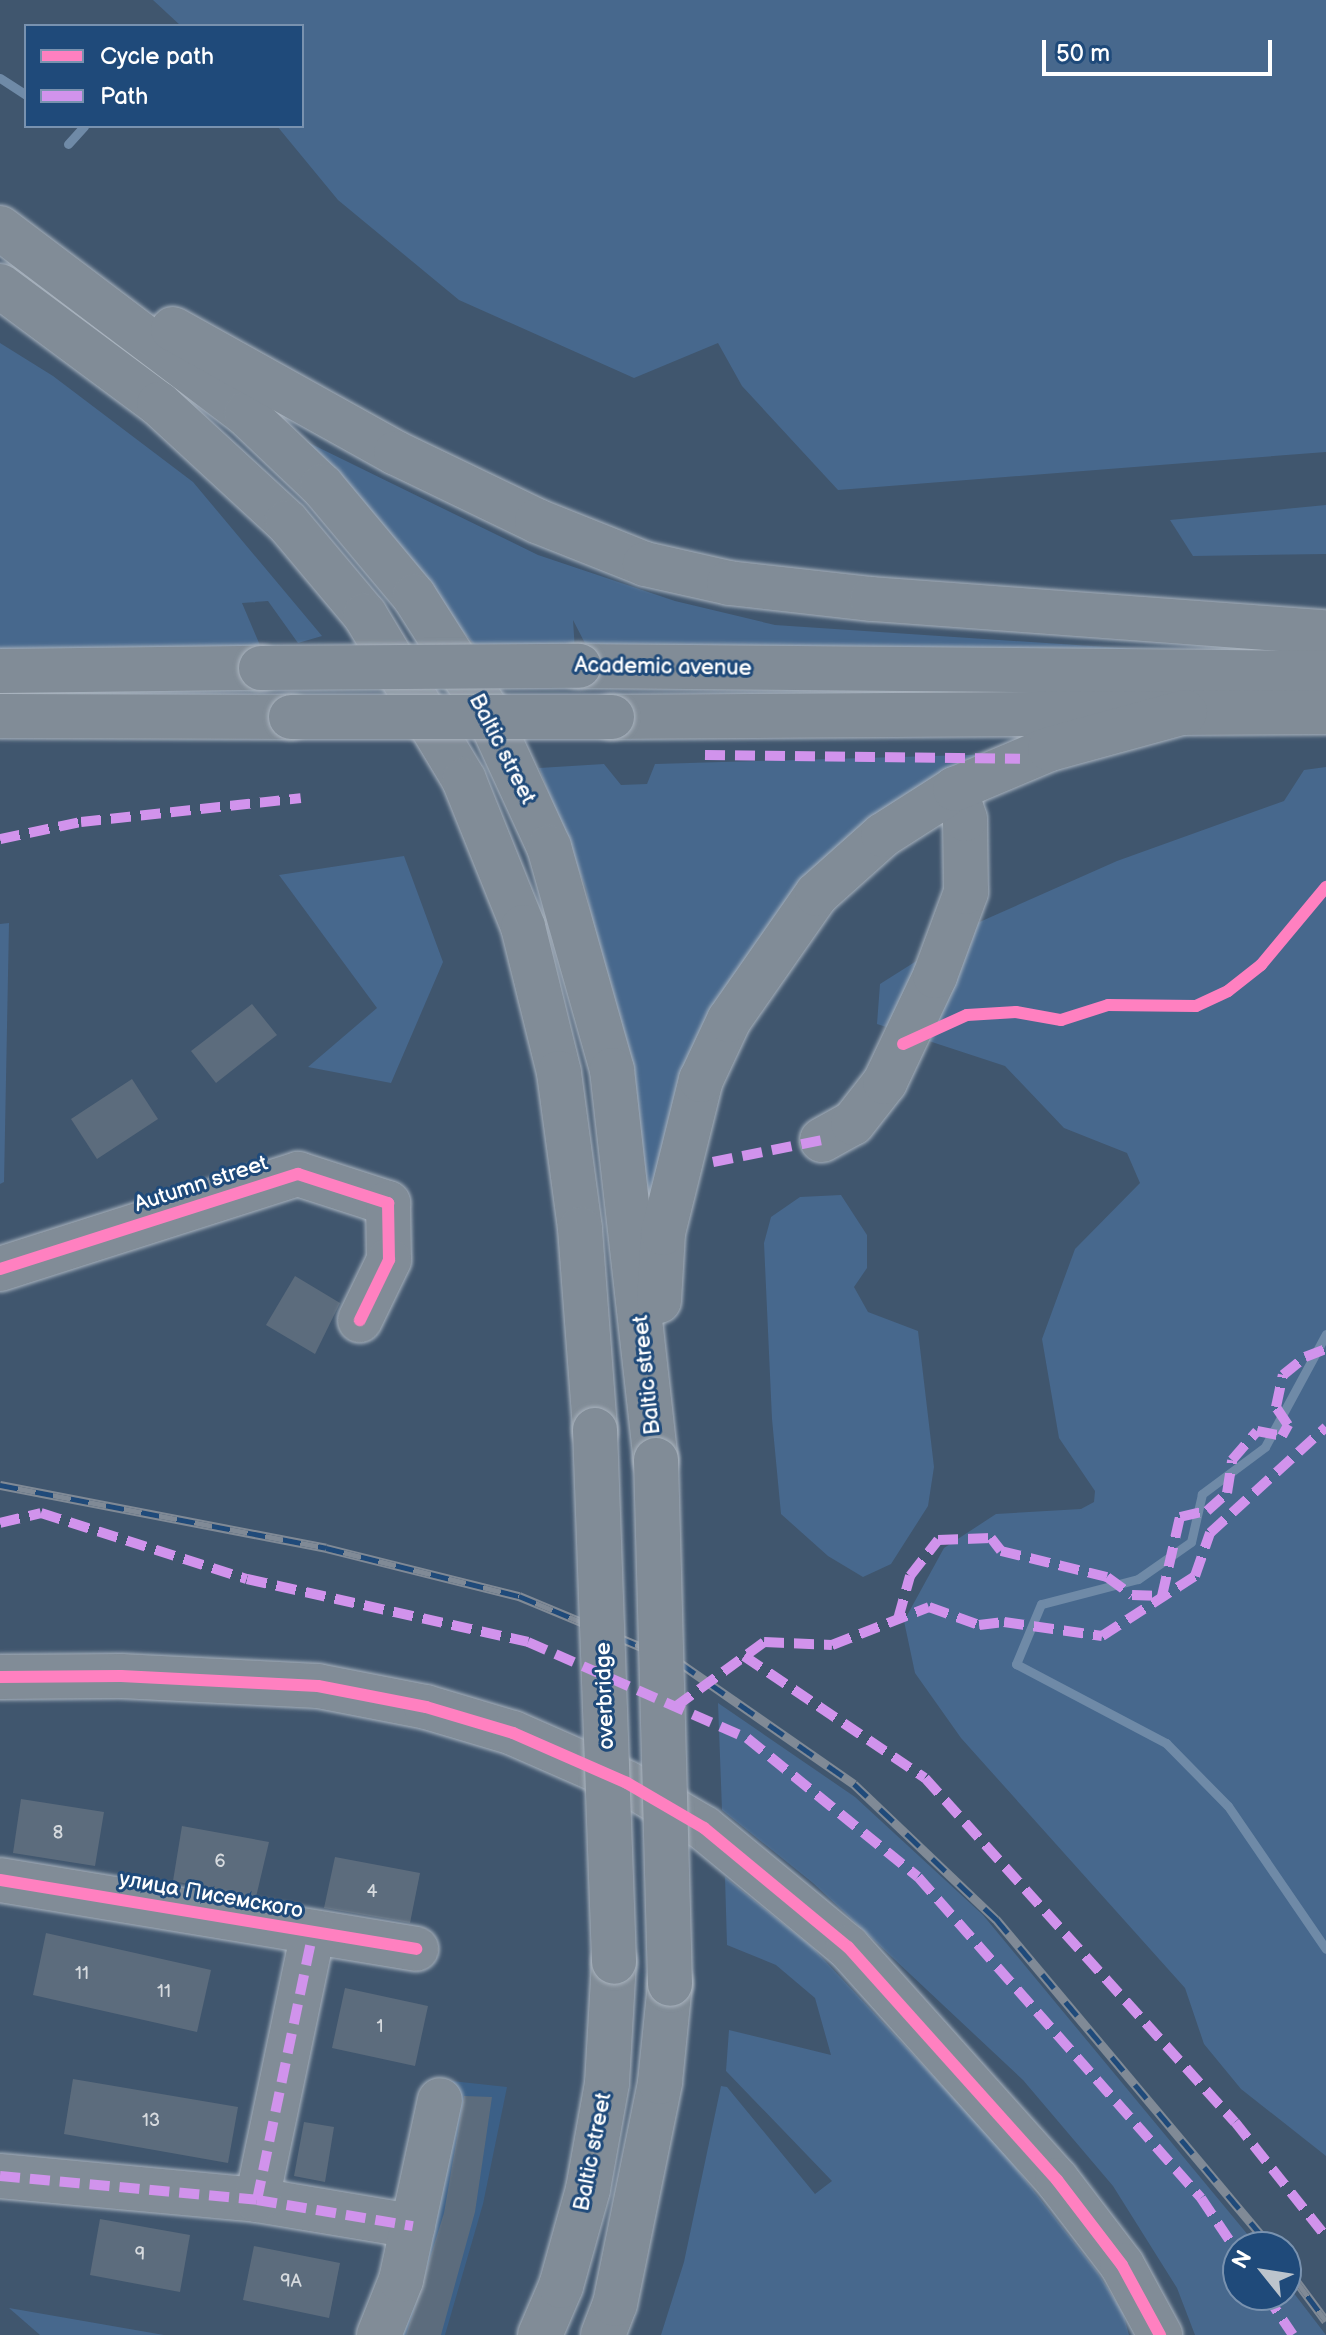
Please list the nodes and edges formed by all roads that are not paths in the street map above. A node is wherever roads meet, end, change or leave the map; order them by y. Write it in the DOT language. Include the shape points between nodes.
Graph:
graph roads {
  1 [pos="0,227"];
  2 [pos="0,286"];
  3 [pos="1326,632"];
  4 [pos="0,671"];
  5 [pos="1326,673"];
  6 [pos="1190,693"];
  7 [pos="1326,712"];
  8 [pos="0,716"];
  9 [pos="955,789"];
  10 [pos="822,1140"];
  11 [pos="0,1269"];
  12 [pos="360,1320"];
  13 [pos="652,1415"];
  14 [pos="0,1677"];
  15 [pos="0,1880"];
  16 [pos="313,1933"];
  17 [pos="416,1949"];
  18 [pos="614,1962"];
  19 [pos="440,2100"];
  20 [pos="0,2176"];
  21 [pos="257,2200"];
  22 [pos="413,2226"];
  23 [pos="379,2335"];
  24 [pos="540,2335"];
  25 [pos="603,2335"];
  26 [pos="1160,2335"];
  1 -- 3 [label="main road" via="382,446 537,521 645,564 729,583 872,599"];
  1 -- 13 [label="main road, Baltic street" via="246,414 322,486 414,596 485,708 549,847 593,989 612,1070"];
  2 -- 18 [label="main road, overbridge, bridge" via="159,404 287,522 365,615 464,780 523,927 559,1073 580,1229 595,1430"];
  4 -- 6 [label="main road, Academic avenue, bridge" via="579,666"];
  5 -- 6 [label="main road, Academic avenue"];
  6 -- 7 [label="main road, Academic avenue"];
  6 -- 8 [label="main road, Academic avenue, bridge" via="612,717"];
  6 -- 9 [label="main road"];
  9 -- 10 [label="main road" via="965,819 966,892 935,976 885,1082 853,1123"];
  9 -- 13 [label="main road" via="883,835 817,894 729,1020 701,1080 663,1233"];
  11 -- 12 [label="main road, Autumn street" via="298,1174 388,1203 389,1260"];
  13 -- 25 [label="main road, Baltic street, bridge" via="670,1984 660,2082 615,2304"];
  14 -- 26 [label="main road" via="121,1676 318,1686 426,1707 513,1733 627,1783 704,1828 848,1947 1057,2180 1122,2265"];
  15 -- 16 [label="main road, улица Писемского"];
  16 -- 17 [label="main road, улица Писемского"];
  16 -- 21 [label="main road"];
  18 -- 24 [label="main road, Baltic street" via="607,2083 588,2189 561,2286"];
  19 -- 22 [label="main road"];
  20 -- 21 [label="main road"];
  21 -- 22 [label="main road"];
  22 -- 23 [label="main road" via="401,2280"];
}
